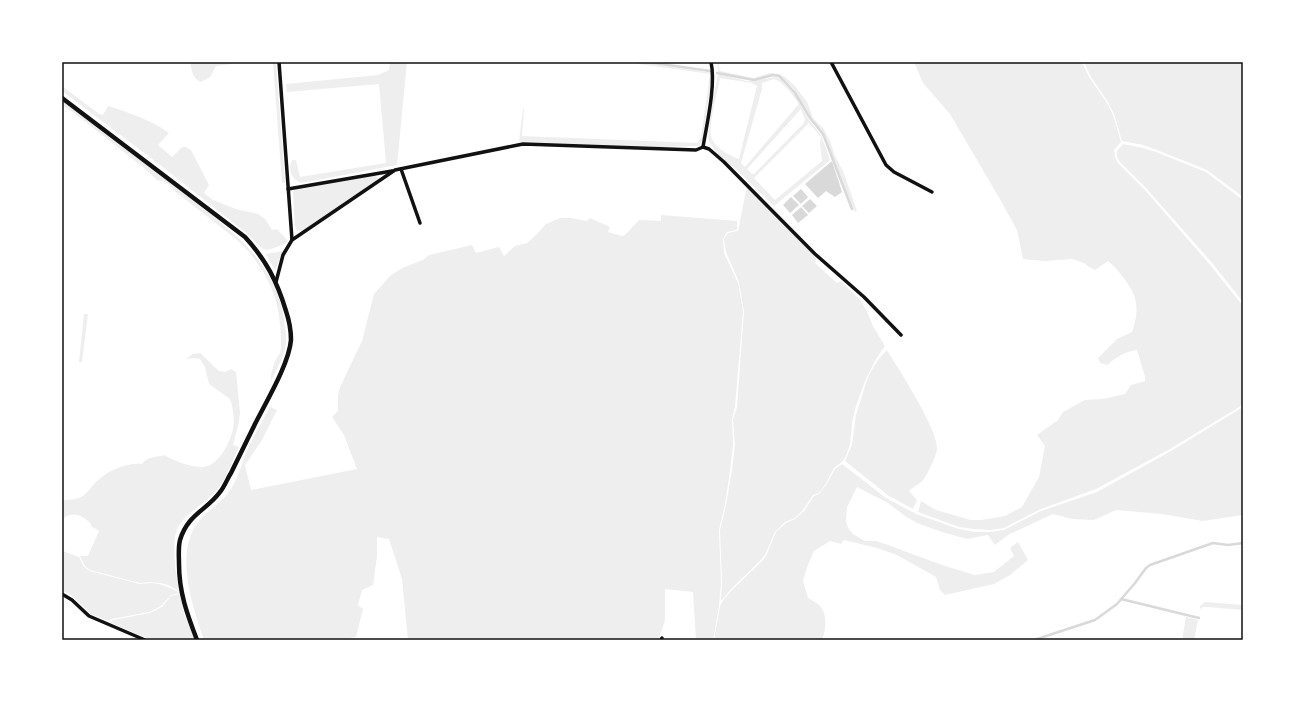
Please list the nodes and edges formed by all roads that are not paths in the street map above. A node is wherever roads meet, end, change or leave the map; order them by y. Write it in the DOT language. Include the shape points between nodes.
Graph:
graph roads {
  1 [pos="279,62"];
  2 [pos="711,62"];
  3 [pos="831,62"];
  4 [pos="62,98"];
  5 [pos="703,147"];
  6 [pos="401,169"];
  7 [pos="395,170"];
  8 [pos="288,189"];
  9 [pos="932,192"];
  10 [pos="420,223"];
  11 [pos="292,240"];
  12 [pos="276,282"];
  13 [pos="902,334"];
  14 [pos="62,594"];
  15 [pos="145,640"];
  16 [pos="197,640"];
  1 -- 8 [label="street"];
  2 -- 5 [label="street" via="712,88"];
  3 -- 9 [label="street" via="886,165"];
  4 -- 12 [label="street" via="240,234 262,258"];
  5 -- 6 [label="street" via="696,150 523,144"];
  5 -- 13 [label="street" via="724,162 815,254"];
  6 -- 7 [label="street"];
  6 -- 10 [label="street"];
  7 -- 8 [label="street"];
  7 -- 11 [label="street"];
  8 -- 11 [label="street"];
  11 -- 12 [label="street" via="283,255"];
  12 -- 16 [label="street" via="290,329 291,341 284,364 220,492 191,519 184,530 178,550 181,593"];
  14 -- 15 [label="street" via="89,616"];
}
